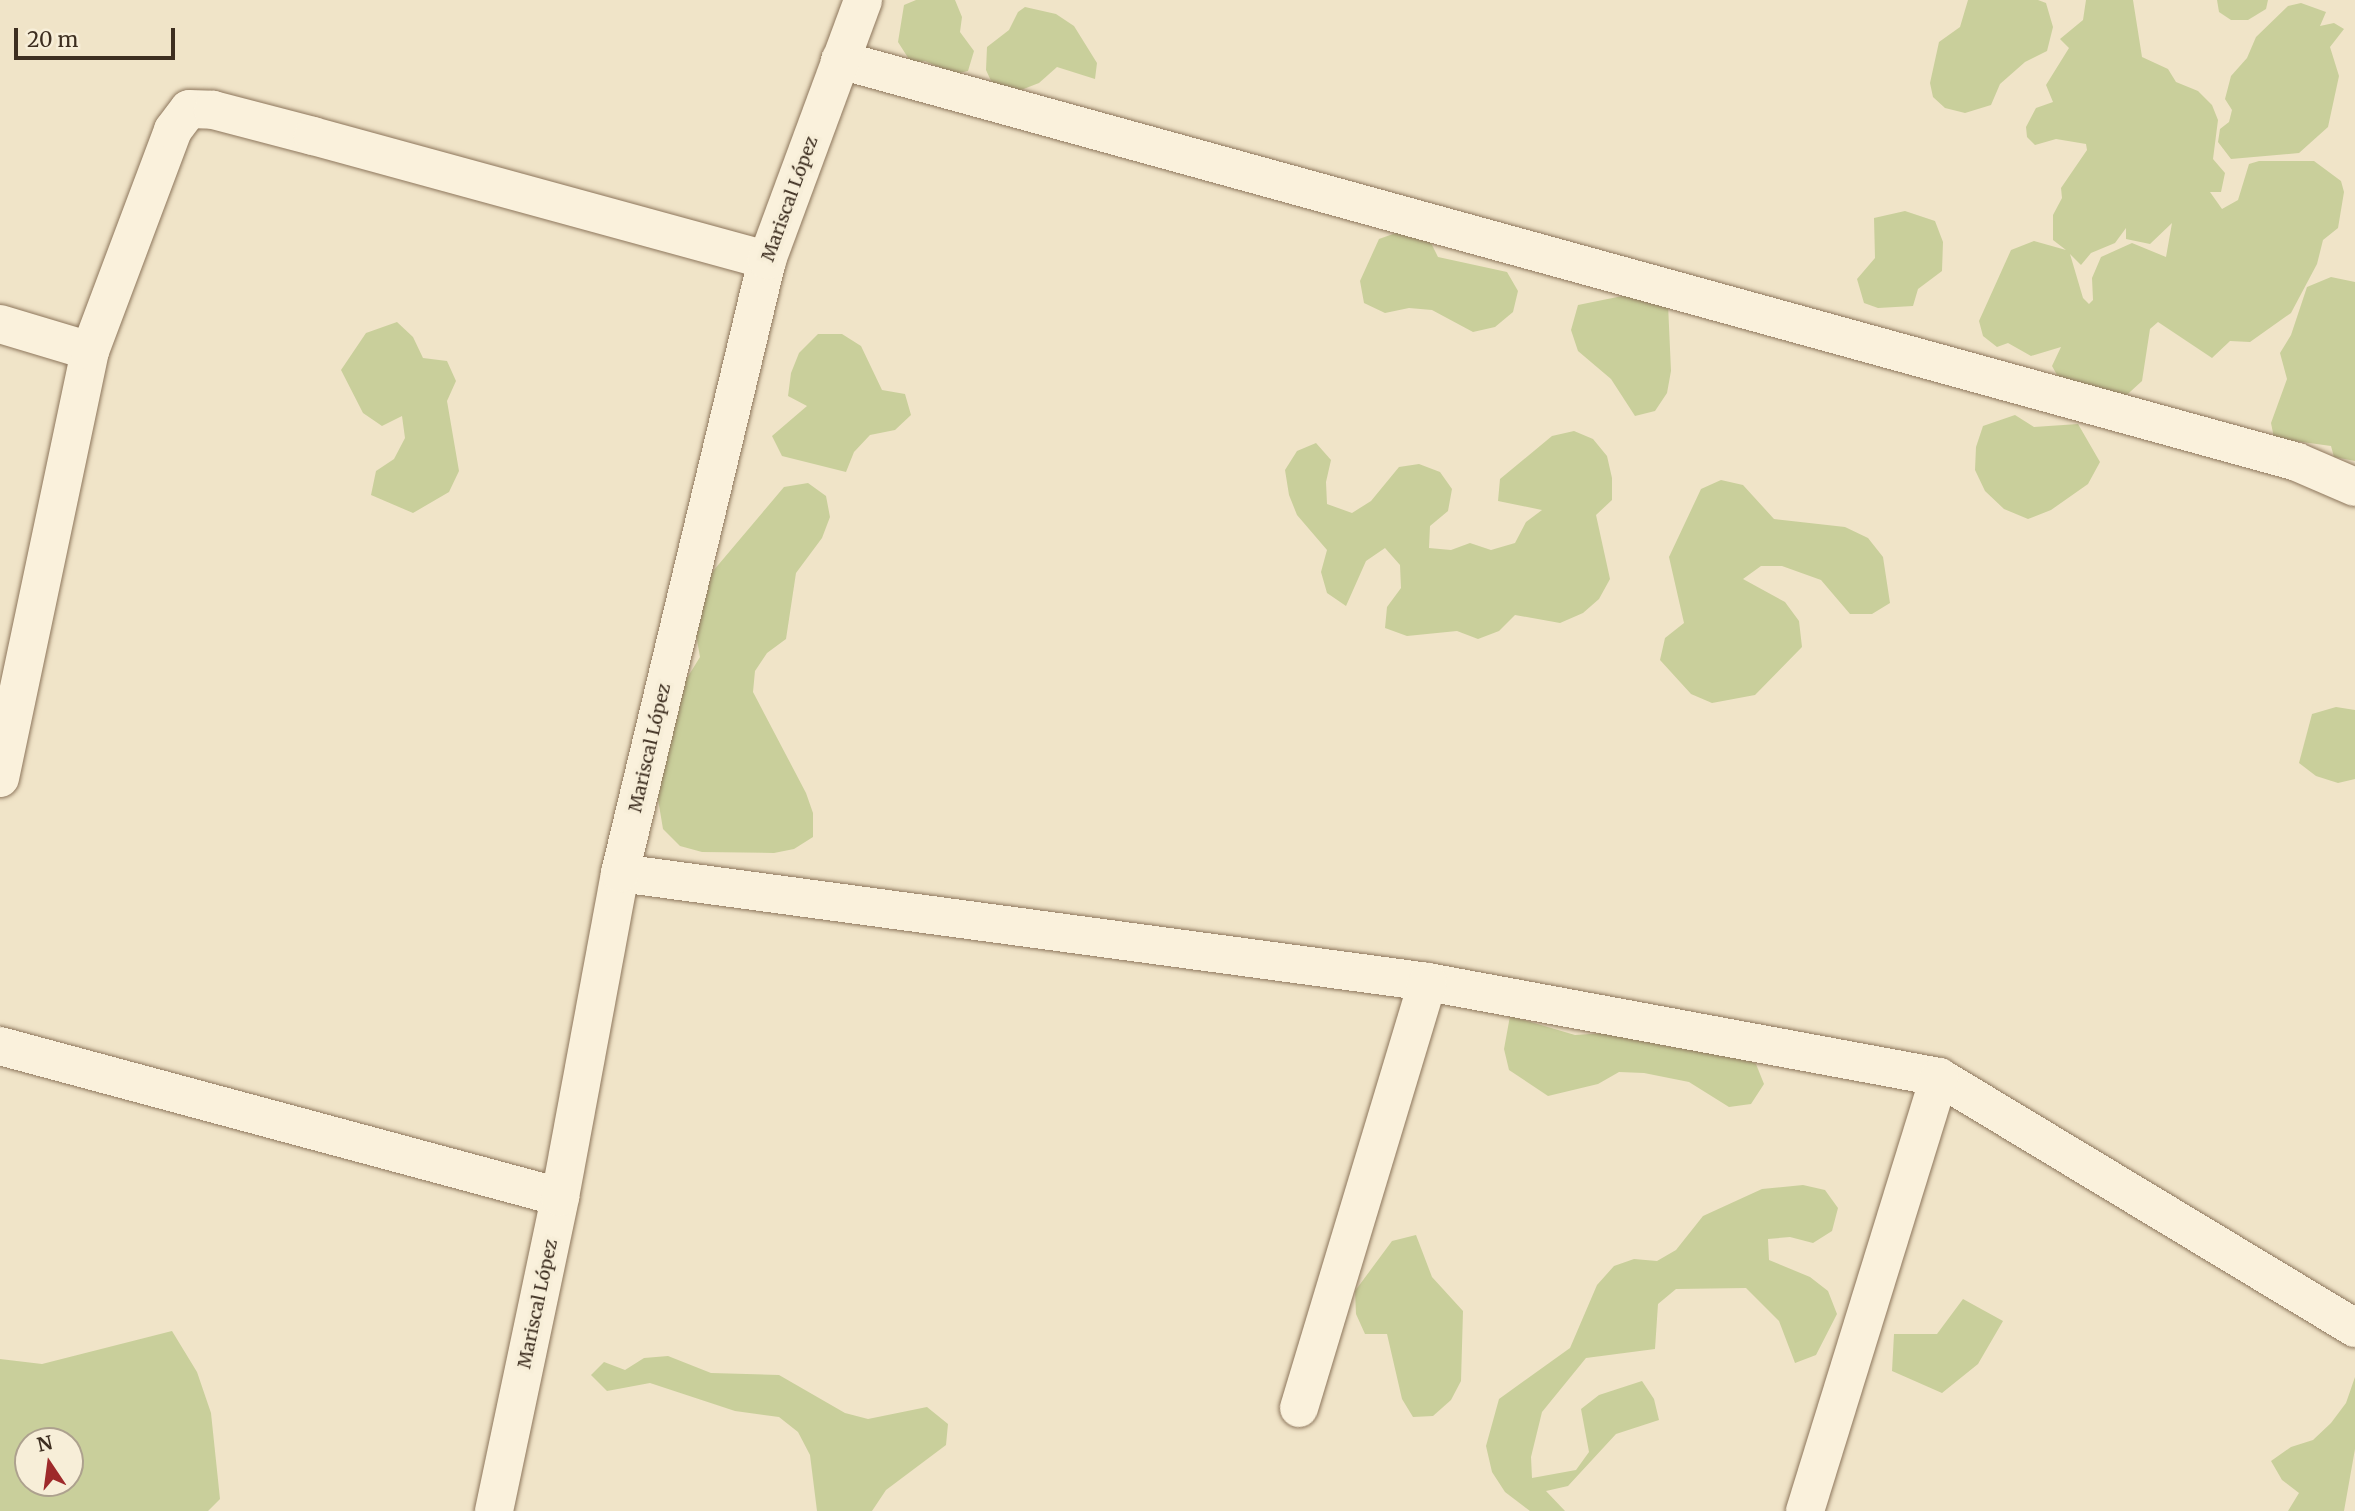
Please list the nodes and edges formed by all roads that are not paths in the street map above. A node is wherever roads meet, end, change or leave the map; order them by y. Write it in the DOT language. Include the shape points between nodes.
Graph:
graph roads {
  1 [pos="863,0"];
  2 [pos="840,60"];
  3 [pos="767,260"];
  4 [pos="0,324"];
  5 [pos="90,351"];
  6 [pos="2355,487"];
  7 [pos="0,778"];
  8 [pos="620,873"];
  9 [pos="1428,982"];
  10 [pos="0,1046"];
  11 [pos="1940,1077"];
  12 [pos="560,1198"];
  13 [pos="2355,1328"];
  14 [pos="1299,1408"];
  15 [pos="494,1511"];
  16 [pos="1805,1511"];
  1 -- 2 [label="street, Mariscal López"];
  2 -- 3 [label="street, Mariscal López"];
  2 -- 6 [label="street" via="2297,462"];
  3 -- 5 [label="street" via="288,129 213,110 189,110 173,130"];
  3 -- 8 [label="street, Mariscal López"];
  4 -- 5 [label="street"];
  5 -- 7 [label="street"];
  8 -- 9 [label="street"];
  8 -- 12 [label="street, Mariscal López"];
  9 -- 11 [label="street"];
  9 -- 14 [label="street"];
  10 -- 12 [label="street"];
  11 -- 13 [label="street"];
  11 -- 16 [label="street"];
  12 -- 15 [label="street, Mariscal López"];
}
